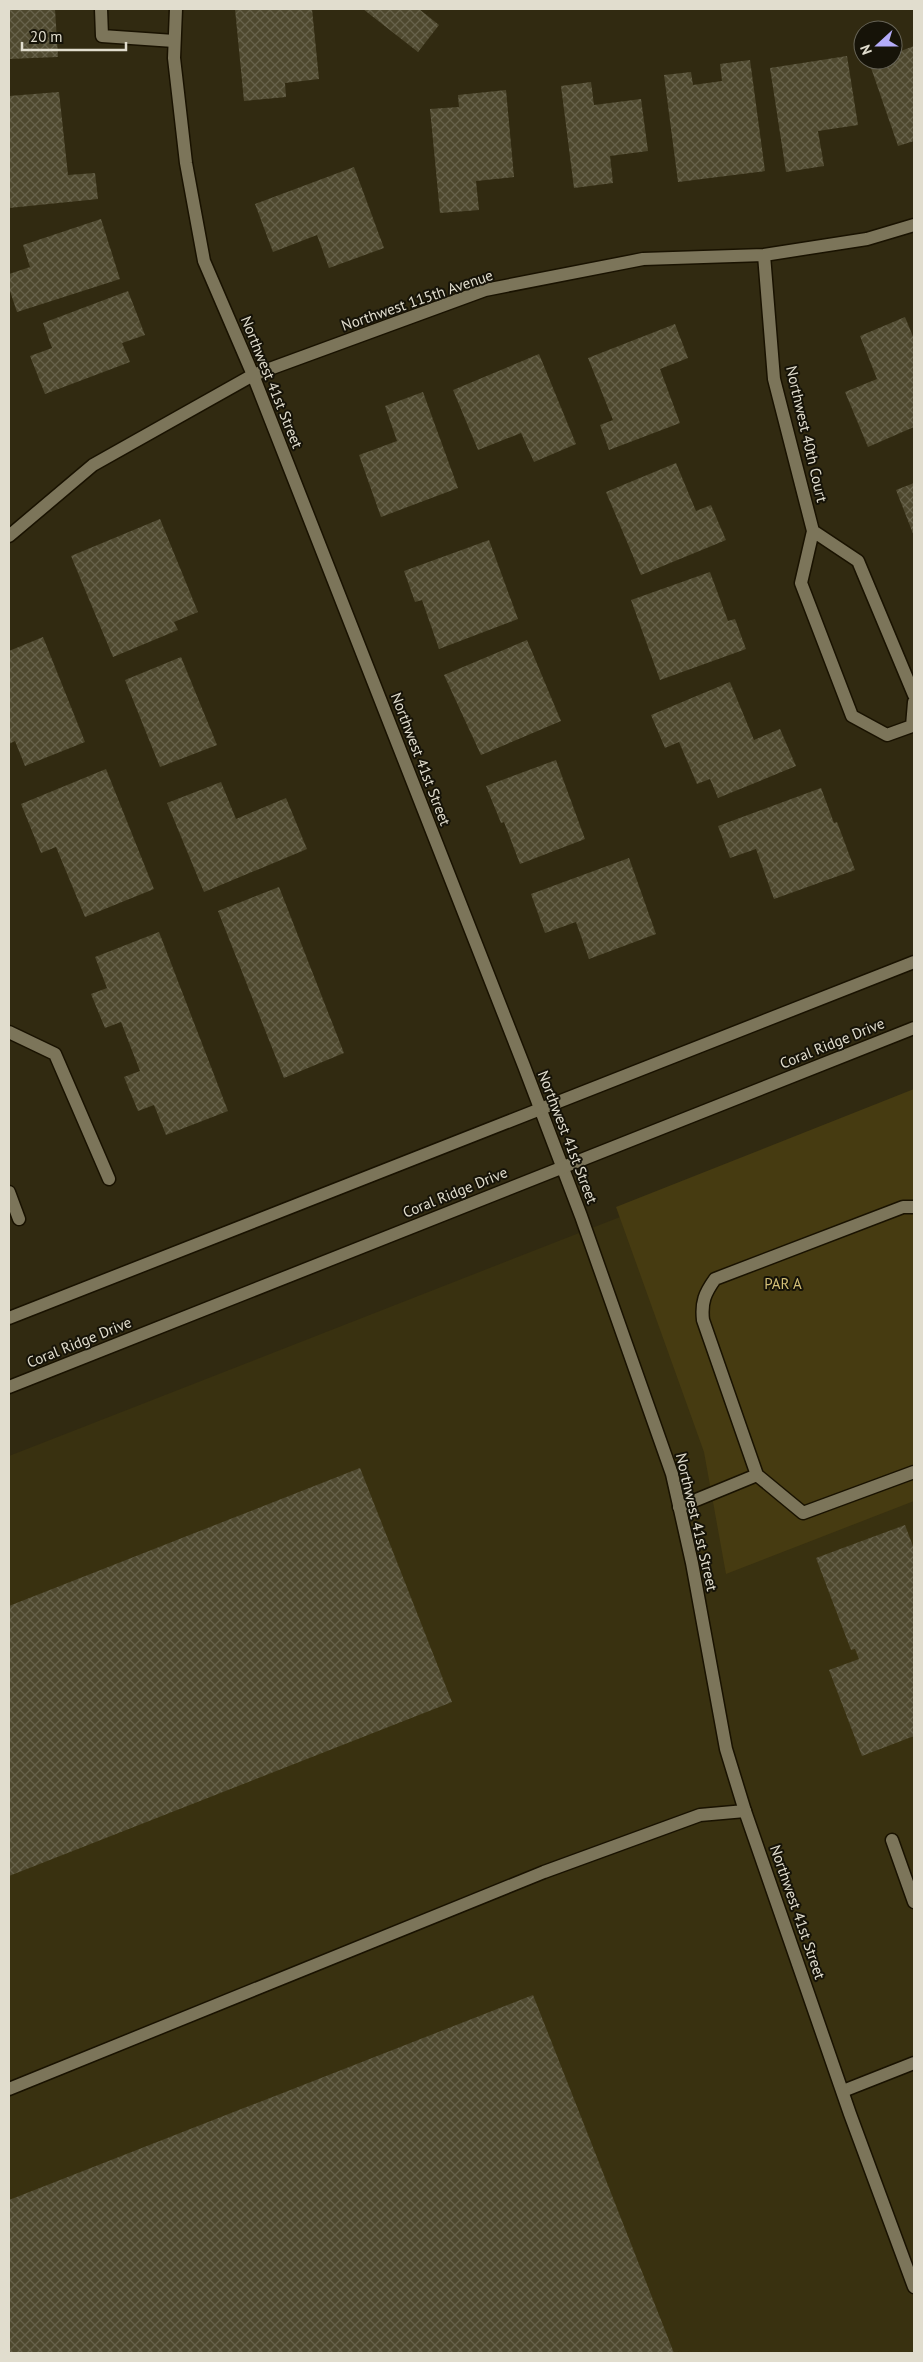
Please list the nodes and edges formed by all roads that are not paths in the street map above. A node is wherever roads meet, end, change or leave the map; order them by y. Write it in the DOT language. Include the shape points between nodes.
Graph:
graph roads {
  1 [pos="101,9"];
  2 [pos="176,9"];
  3 [pos="174,41"];
  4 [pos="914,225"];
  5 [pos="764,255"];
  6 [pos="253,375"];
  7 [pos="813,530"];
  8 [pos="9,536"];
  9 [pos="914,695"];
  10 [pos="914,702"];
  11 [pos="914,962"];
  12 [pos="914,1028"];
  13 [pos="9,1032"];
  14 [pos="540,1109"];
  15 [pos="563,1167"];
  16 [pos="109,1179"];
  17 [pos="9,1192"];
  18 [pos="909,1207"];
  19 [pos="18,1219"];
  20 [pos="9,1318"];
  21 [pos="9,1387"];
  22 [pos="914,1472"];
  23 [pos="757,1475"];
  24 [pos="679,1507"];
  25 [pos="745,1811"];
  26 [pos="892,1840"];
  27 [pos="914,1902"];
  28 [pos="914,2062"];
  29 [pos="9,2089"];
  30 [pos="843,2090"];
  31 [pos="912,2273"];
  32 [pos="914,2287"];
  1 -- 3 [label="street" via="102,36"];
  2 -- 3 [label="street, Northwest 41st Street"];
  3 -- 6 [label="street, Northwest 41st Street" via="186,163 204,261"];
  4 -- 5 [label="street, Northwest 115th Avenue" via="867,239"];
  5 -- 6 [label="street, Northwest 115th Avenue" via="643,259 485,290"];
  5 -- 7 [label="street, Northwest 40th Court" via="774,379"];
  6 -- 8 [label="street, Northwest 115th Avenue" via="93,465"];
  6 -- 14 [label="street, Northwest 41st Street"];
  7 -- 9 [label="street" via="858,561"];
  7 -- 10 [label="street, Northwest 40th Court" via="801,583 852,716 888,735 912,726"];
  11 -- 14 [label="street"];
  12 -- 15 [label="street, Coral Ridge Drive"];
  13 -- 16 [label="street" via="55,1054"];
  14 -- 15 [label="street, Northwest 41st Street"];
  14 -- 20 [label="street"];
  15 -- 21 [label="street, Coral Ridge Drive"];
  15 -- 24 [label="street, Northwest 41st Street" via="672,1474"];
  17 -- 19 [label="street"];
  18 -- 23 [label="street" via="715,1279 706,1292 702,1305 703,1320"];
  22 -- 23 [label="street" via="804,1513"];
  23 -- 24 [label="street"];
  24 -- 25 [label="street, Northwest 41st Street" via="726,1749"];
  25 -- 29 [label="street" via="700,1815 544,1872"];
  25 -- 30 [label="street, Northwest 41st Street"];
  26 -- 27 [label="street"];
  28 -- 30 [label="street"];
  30 -- 31 [label="street, Northwest 41st Street"];
  31 -- 32 [label="street, Northwest 41st Street"];
}
